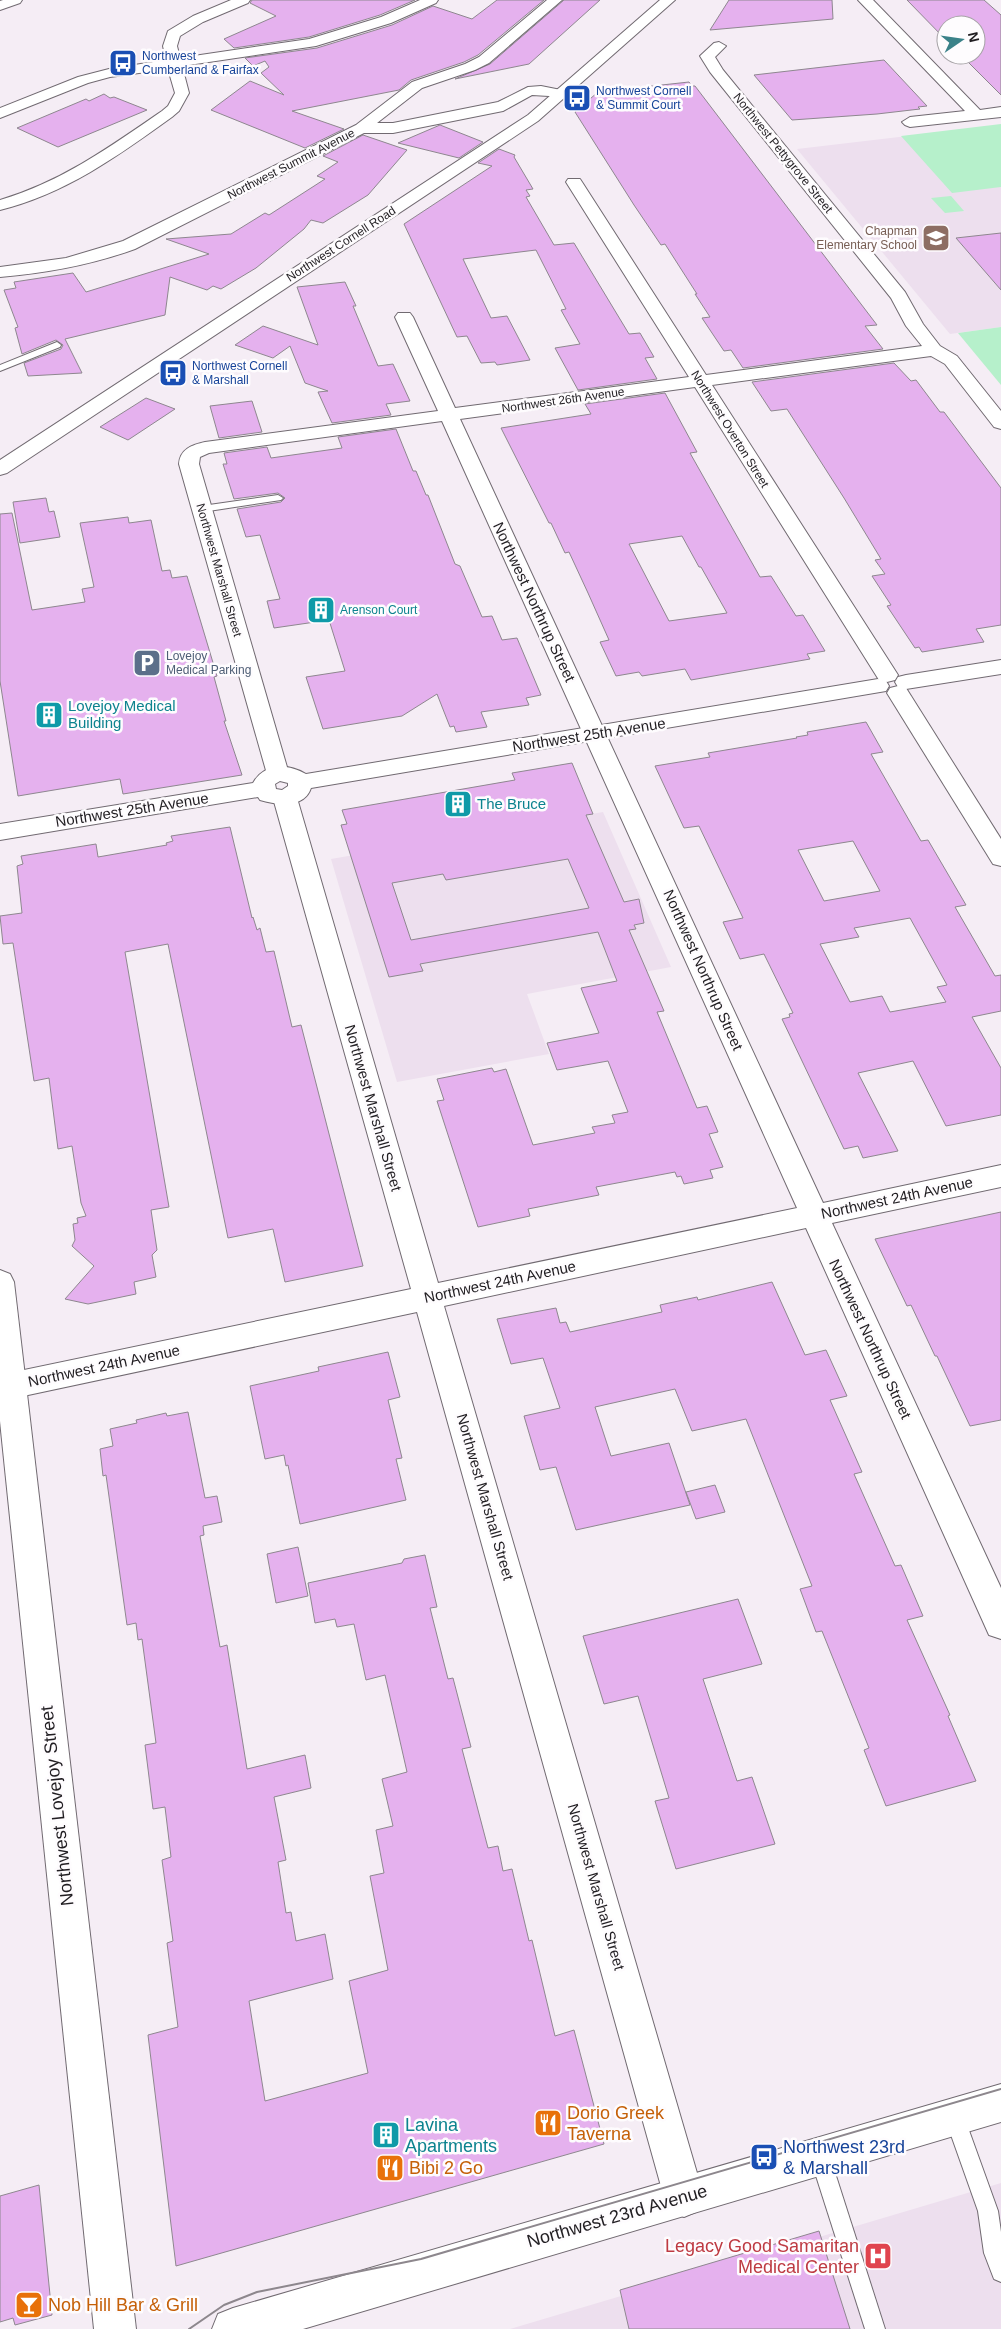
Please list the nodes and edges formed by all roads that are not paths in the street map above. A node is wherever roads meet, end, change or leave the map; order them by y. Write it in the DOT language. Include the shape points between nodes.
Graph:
graph roads {
  1 [pos="15,0"];
  2 [pos="243,0"];
  3 [pos="431,0"];
  4 [pos="555,0"];
  5 [pos="668,0"];
  6 [pos="865,0"];
  7 [pos="0,6"];
  8 [pos="719,46"];
  9 [pos="175,64"];
  10 [pos="561,94"];
  11 [pos="0,112"];
  12 [pos="1001,112"];
  13 [pos="977,115"];
  14 [pos="910,122"];
  15 [pos="361,128"];
  16 [pos="574,182"];
  17 [pos="0,205"];
  18 [pos="0,272"];
  19 [pos="404,317"];
  20 [pos="57,345"];
  21 [pos="934,350"];
  22 [pos="0,368"];
  23 [pos="700,381"];
  24 [pos="448,415"];
  25 [pos="1001,423"];
  26 [pos="192,452"];
  27 [pos="0,469"];
  28 [pos="278,498"];
  29 [pos="202,509"];
  30 [pos="1001,667"];
  31 [pos="892,684"];
  32 [pos="596,735"];
  33 [pos="282,786"];
  34 [pos="0,832"];
  35 [pos="1001,858"];
  36 [pos="1001,1176"];
  37 [pos="814,1215"];
  38 [pos="0,1282"];
  39 [pos="428,1297"];
  40 [pos="5,1387"];
  41 [pos="1001,1624"];
  42 [pos="1001,2103"];
  43 [pos="955,2117"];
  44 [pos="820,2157"];
  45 [pos="684,2197"];
  46 [pos="1001,2272"];
  47 [pos="115,2329"];
  48 [pos="233,2329"];
  49 [pos="875,2329"];
  1 -- 7 [label="street"];
  2 -- 9 [label="street" via="198,19 173,34 170,46"];
  3 -- 9 [label="street" via="386,20 311,42"];
  4 -- 15 [label="street, Northwest Summit Avenue" via="484,60 417,85"];
  5 -- 10 [label="street, Northwest Cornell Road"];
  6 -- 13 [label="street"];
  8 -- 21 [label="street, Northwest Pettygrove Street" via="707,56 716,72 898,296"];
  9 -- 11 [label="street" via="83,80"];
  9 -- 17 [label="street" via="182,93 167,114 66,182"];
  10 -- 15 [label="street" via="528,91 503,106 392,128"];
  10 -- 27 [label="street, Northwest Cornell Road" via="533,118"];
  12 -- 13 [label="street"];
  13 -- 14 [label="street"];
  15 -- 18 [label="street, Northwest Summit Avenue" via="130,245 65,264"];
  16 -- 23 [label="street, Northwest Overton Street"];
  19 -- 24 [label="street, Northwest Northrup Street"];
  20 -- 22 [label="lane"];
  21 -- 23 [label="street, Northwest 26th Avenue"];
  21 -- 25 [label="street, Northwest Pettygrove Street" via="951,360"];
  23 -- 24 [label="street, Northwest 26th Avenue"];
  23 -- 31 [label="street, Northwest Overton Street"];
  24 -- 26 [label="street, Northwest 26th Avenue" via="209,447"];
  24 -- 32 [label="street, Northwest Northrup Street"];
  26 -- 29 [label="street, Northwest Marshall Street" via="188,457 189,464"];
  28 -- 29 [label="lane"];
  29 -- 33 [label="street, Northwest Marshall Street"];
  30 -- 31 [label="street, Northwest 25th Avenue"];
  31 -- 32 [label="street, Northwest 25th Avenue"];
  31 -- 35 [label="street, Northwest Overton Street"];
  32 -- 33 [label="street, Northwest 25th Avenue"];
  32 -- 37 [label="street, Northwest Northrup Street"];
  33 -- 34 [label="street, Northwest 25th Avenue"];
  33 -- 39 [label="street, Northwest Marshall Street"];
  36 -- 37 [label="street, Northwest 24th Avenue"];
  37 -- 39 [label="street, Northwest 24th Avenue"];
  37 -- 41 [label="street, Northwest Northrup Street"];
  38 -- 40 [label="street, Northwest Lovejoy Street"];
  39 -- 40 [label="street, Northwest 24th Avenue"];
  39 -- 45 [label="street, Northwest Marshall Street"];
  40 -- 47 [label="street, Northwest Lovejoy Street"];
  42 -- 43 [label="street, Northwest 23rd Avenue"];
  43 -- 44 [label="street, Northwest 23rd Avenue"];
  43 -- 46 [label="lane" via="988,2211 994,2253"];
  44 -- 45 [label="street, Northwest 23rd Avenue"];
  44 -- 49 [label="lane"];
  45 -- 48 [label="street, Northwest 23rd Avenue"];
}
